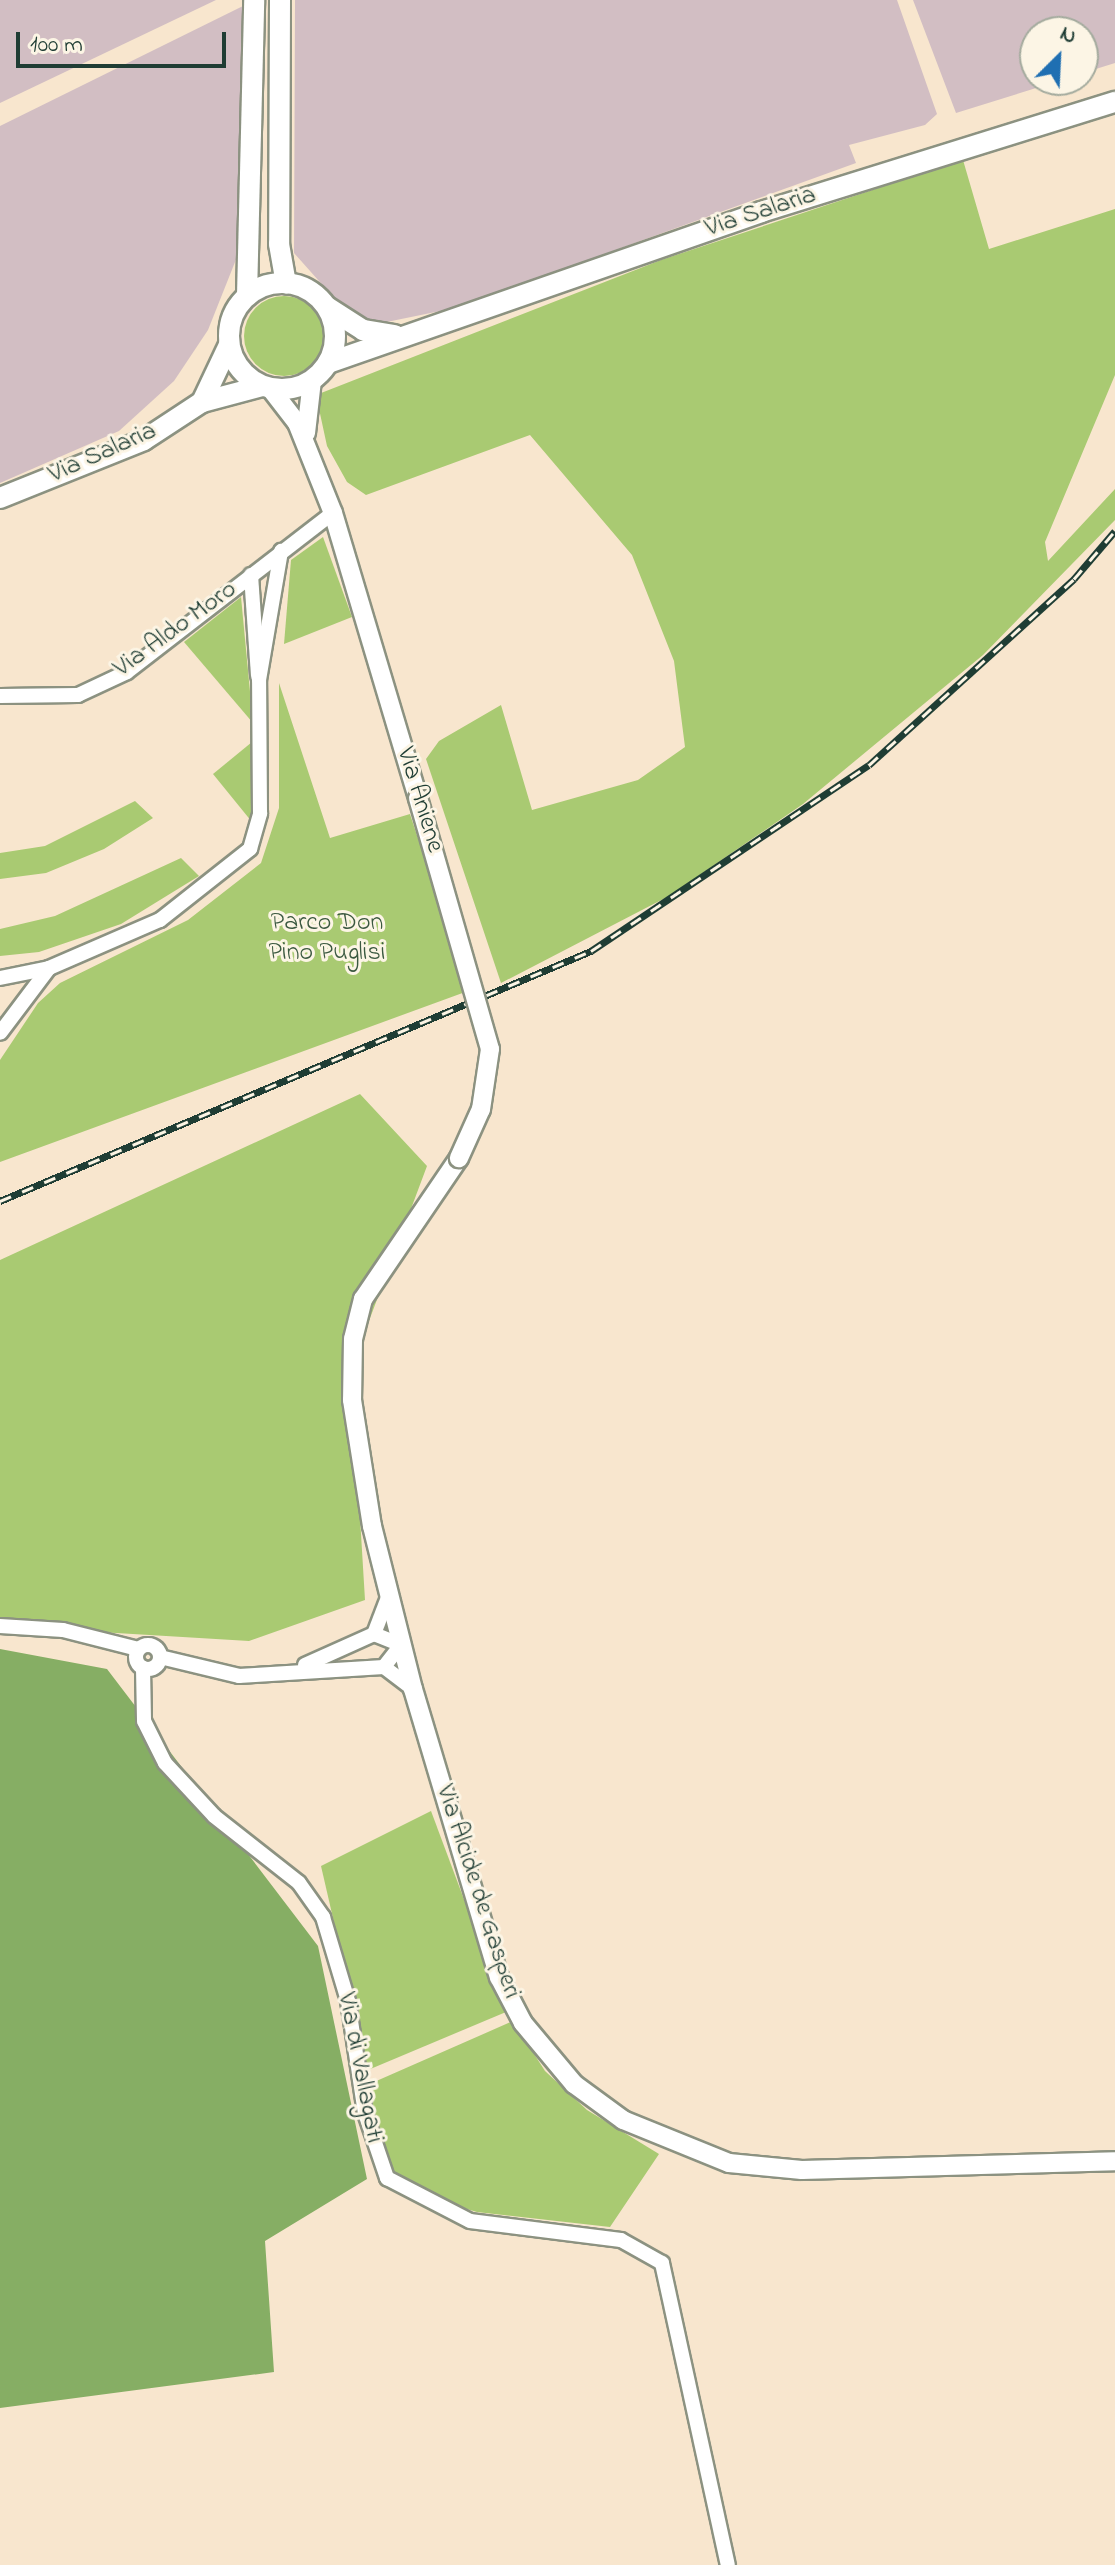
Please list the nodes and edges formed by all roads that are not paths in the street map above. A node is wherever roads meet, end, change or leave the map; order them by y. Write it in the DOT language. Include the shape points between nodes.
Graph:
graph roads {
  1 [pos="254,0"];
  2 [pos="280,0"];
  3 [pos="1115,102"];
  4 [pos="286,283"];
  5 [pos="247,296"];
  6 [pos="325,305"];
  7 [pos="411,333"];
  8 [pos="229,345"];
  9 [pos="328,363"];
  10 [pos="312,380"];
  11 [pos="266,387"];
  12 [pos="202,402"];
  13 [pos="307,444"];
  14 [pos="0,498"];
  15 [pos="333,513"];
  16 [pos="281,551"];
  17 [pos="251,575"];
  18 [pos="259,680"];
  19 [pos="0,696"];
  20 [pos="49,968"];
  21 [pos="0,978"];
  22 [pos="0,1033"];
  23 [pos="459,1158"];
  24 [pos="388,1597"];
  25 [pos="0,1626"];
  26 [pos="374,1634"];
  27 [pos="401,1645"];
  28 [pos="138,1649"];
  29 [pos="160,1657"];
  30 [pos="384,1667"];
  31 [pos="143,1668"];
  32 [pos="295,1669"];
  33 [pos="413,1689"];
  34 [pos="1115,2161"];
  35 [pos="728,2565"];
  1 -- 5 [label="main road"];
  2 -- 4 [label="main road" via="279,244"];
  3 -- 7 [label="main road, Via Salaria" via="761,212"];
  4 -- 5 [label="main road"];
  4 -- 6 [label="main road, Via Salaria"];
  5 -- 8 [label="main road" via="232,318"];
  6 -- 7 [label="main road, Via Salaria" via="363,330"];
  6 -- 9 [label="main road" via="335,334"];
  7 -- 9 [label="main road, Via Salaria"];
  8 -- 11 [label="main road" via="241,369"];
  8 -- 12 [label="main road"];
  9 -- 10 [label="main road, Via Salaria"];
  10 -- 11 [label="main road, Via Salaria"];
  10 -- 13 [label="street, Via Aniene" via="304,410"];
  11 -- 12 [label="main road, Via Salaria"];
  11 -- 13 [label="street, Via Aniene"];
  12 -- 14 [label="main road, Via Salaria" via="144,440"];
  13 -- 15 [label="street, Via Aniene"];
  15 -- 16 [label="street, Via Aldo Moro"];
  15 -- 23 [label="street, Via Aniene, bridge" via="490,1049 481,1109"];
  16 -- 17 [label="street, Via Aldo Moro"];
  16 -- 18 [label="street"];
  17 -- 18 [label="street"];
  17 -- 19 [label="street, Via Aldo Moro" via="127,672 78,695"];
  18 -- 20 [label="street" via="260,813 250,849 160,920"];
  20 -- 21 [label="street"];
  20 -- 22 [label="street"];
  23 -- 24 [label="street, Via Alcide de Gasperi" via="373,1278 354,1331 352,1400"];
  24 -- 26 [label="street"];
  24 -- 27 [label="street, Via Alcide de Gasperi"];
  25 -- 28 [label="street" via="73,1632"];
  26 -- 27 [label="street"];
  26 -- 32 [label="street"];
  27 -- 30 [label="street"];
  27 -- 33 [label="street, Via Alcide de Gasperi"];
  28 -- 29 [label="street" via="152,1646"];
  28 -- 31 [label="street, Via di Vallagati"];
  29 -- 31 [label="street" via="154,1667"];
  29 -- 32 [label="street" via="228,1675"];
  30 -- 32 [label="street"];
  30 -- 33 [label="street"];
  31 -- 35 [label="street, Via di Vallagati" via="144,1721 165,1763 319,1909 336,1950 365,2113 387,2178 470,2221 621,2240 662,2263"];
  33 -- 34 [label="street, Via Alcide de Gasperi" via="509,1996 556,2066 623,2120 690,2152 767,2168"];
}
